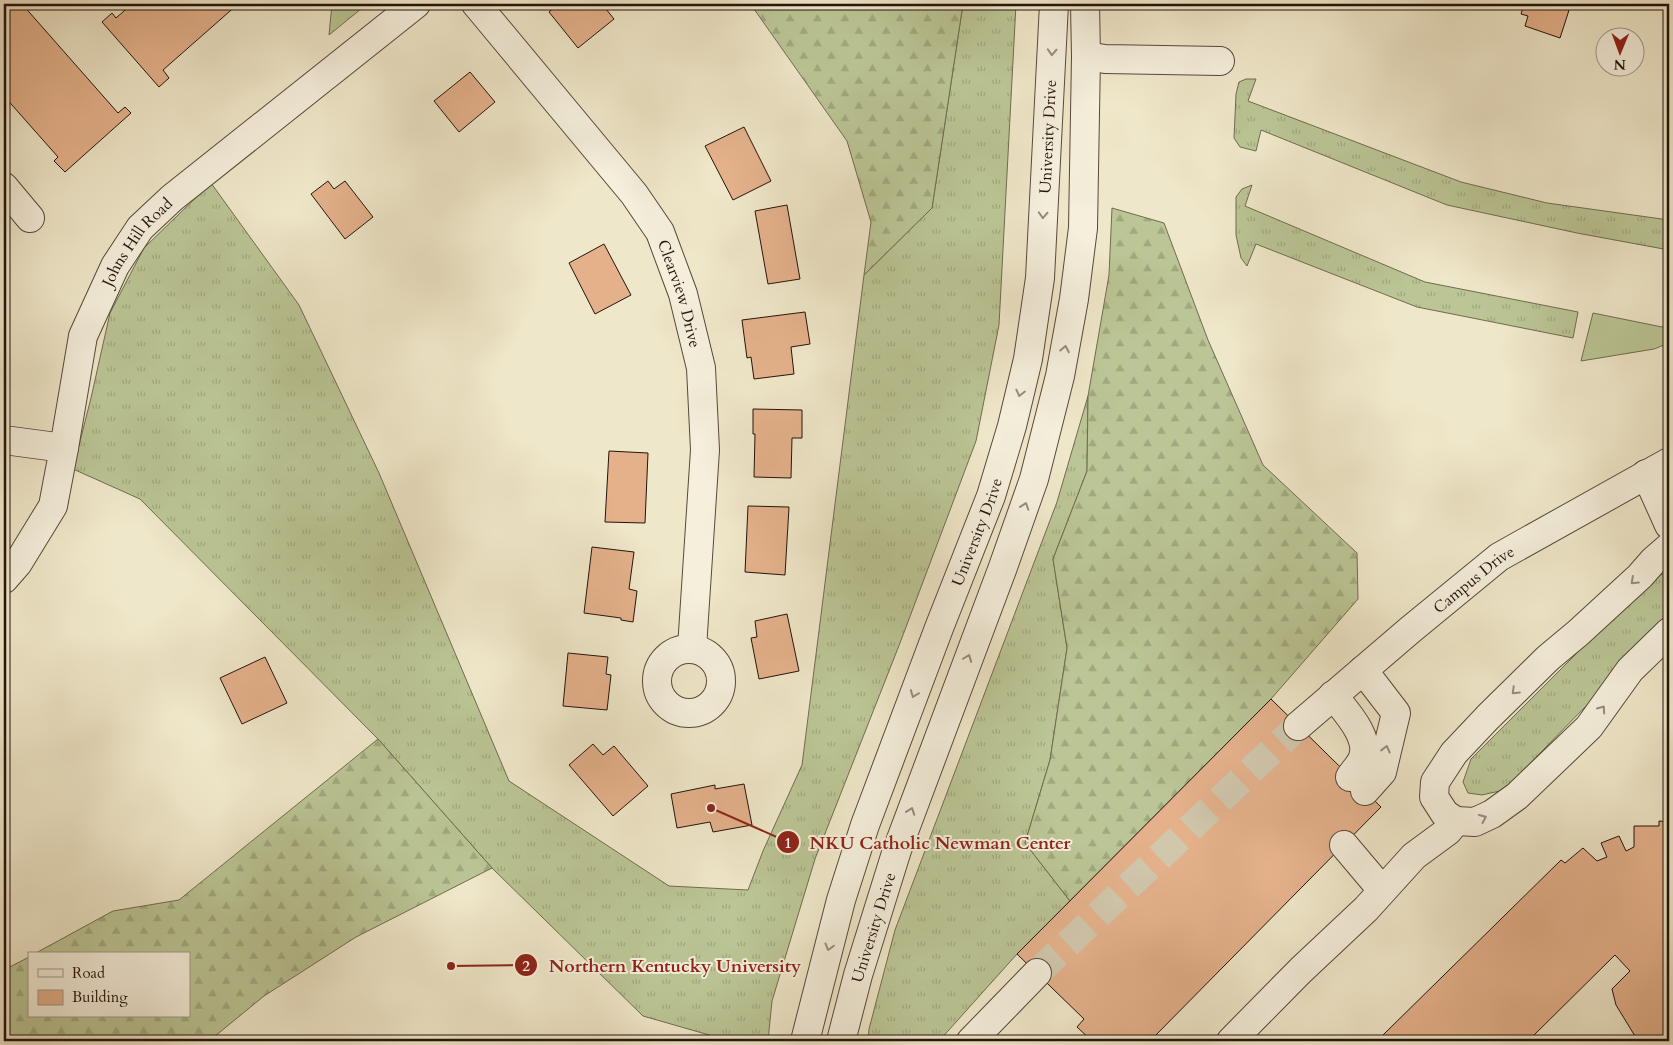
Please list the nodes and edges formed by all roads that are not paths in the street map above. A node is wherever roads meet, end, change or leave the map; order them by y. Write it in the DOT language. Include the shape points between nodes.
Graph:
graph roads {
  1 [pos="416,4"];
  2 [pos="476,4"];
  3 [pos="1054,4"];
  4 [pos="1085,4"];
  5 [pos="1086,56"];
  6 [pos="1220,61"];
  7 [pos="4,187"];
  8 [pos="30,218"];
  9 [pos="4,440"];
  10 [pos="64,448"];
  11 [pos="1658,468"];
  12 [pos="1669,525"];
  13 [pos="1669,547"];
  14 [pos="4,579"];
  15 [pos="1669,632"];
  16 [pos="692,648"];
  17 [pos="1363,670"];
  18 [pos="1333,695"];
  19 [pos="1298,726"];
  20 [pos="1456,821"];
  21 [pos="1350,840"];
  22 [pos="1388,883"];
  23 [pos="1037,973"];
  24 [pos="805,1041"];
  25 [pos="841,1041"];
  26 [pos="971,1041"];
  27 [pos="1231,1041"];
  1 -- 10 [label="street, Johns Hill Road" via="172,198 140,228 115,266 83,336"];
  2 -- 16 [label="street, Clearview Drive" via="634,194 660,232 684,294 701,368 705,450"];
  3 -- 24 [label="street, University Drive, one-way" via="1040,278 1028,359 1012,426 991,496 865,825 841,900"];
  4 -- 5 [label="street, University Drive"];
  5 -- 6 [label="street"];
  25 -- 5 [label="street, University Drive, one-way" via="897,850 1004,567 1034,479 1058,385 1074,299 1082,228"];
  7 -- 8 [label="street"];
  9 -- 10 [label="street"];
  10 -- 14 [label="street, Johns Hill Road" via="53,506 18,563"];
  11 -- 12 [label="street"];
  11 -- 17 [label="street, Campus Drive" via="1499,557"];
  13 -- 20 [label="street, one-way" via="1548,658 1454,753 1435,782 1434,797 1445,814"];
  20 -- 15 [label="street, one-way" via="1475,822 1517,796 1589,727 1630,670"];
  17 -- 18 [label="street, Campus Drive"];
  18 -- 17 [label="street, one-way" via="1363,738 1358,784 1382,772 1396,713"];
  18 -- 19 [label="street, Campus Drive"];
  20 -- 22 [label="street"];
  21 -- 22 [label="street"];
  22 -- 27 [label="street" via="1366,909"];
  23 -- 26 [label="street"];
}
